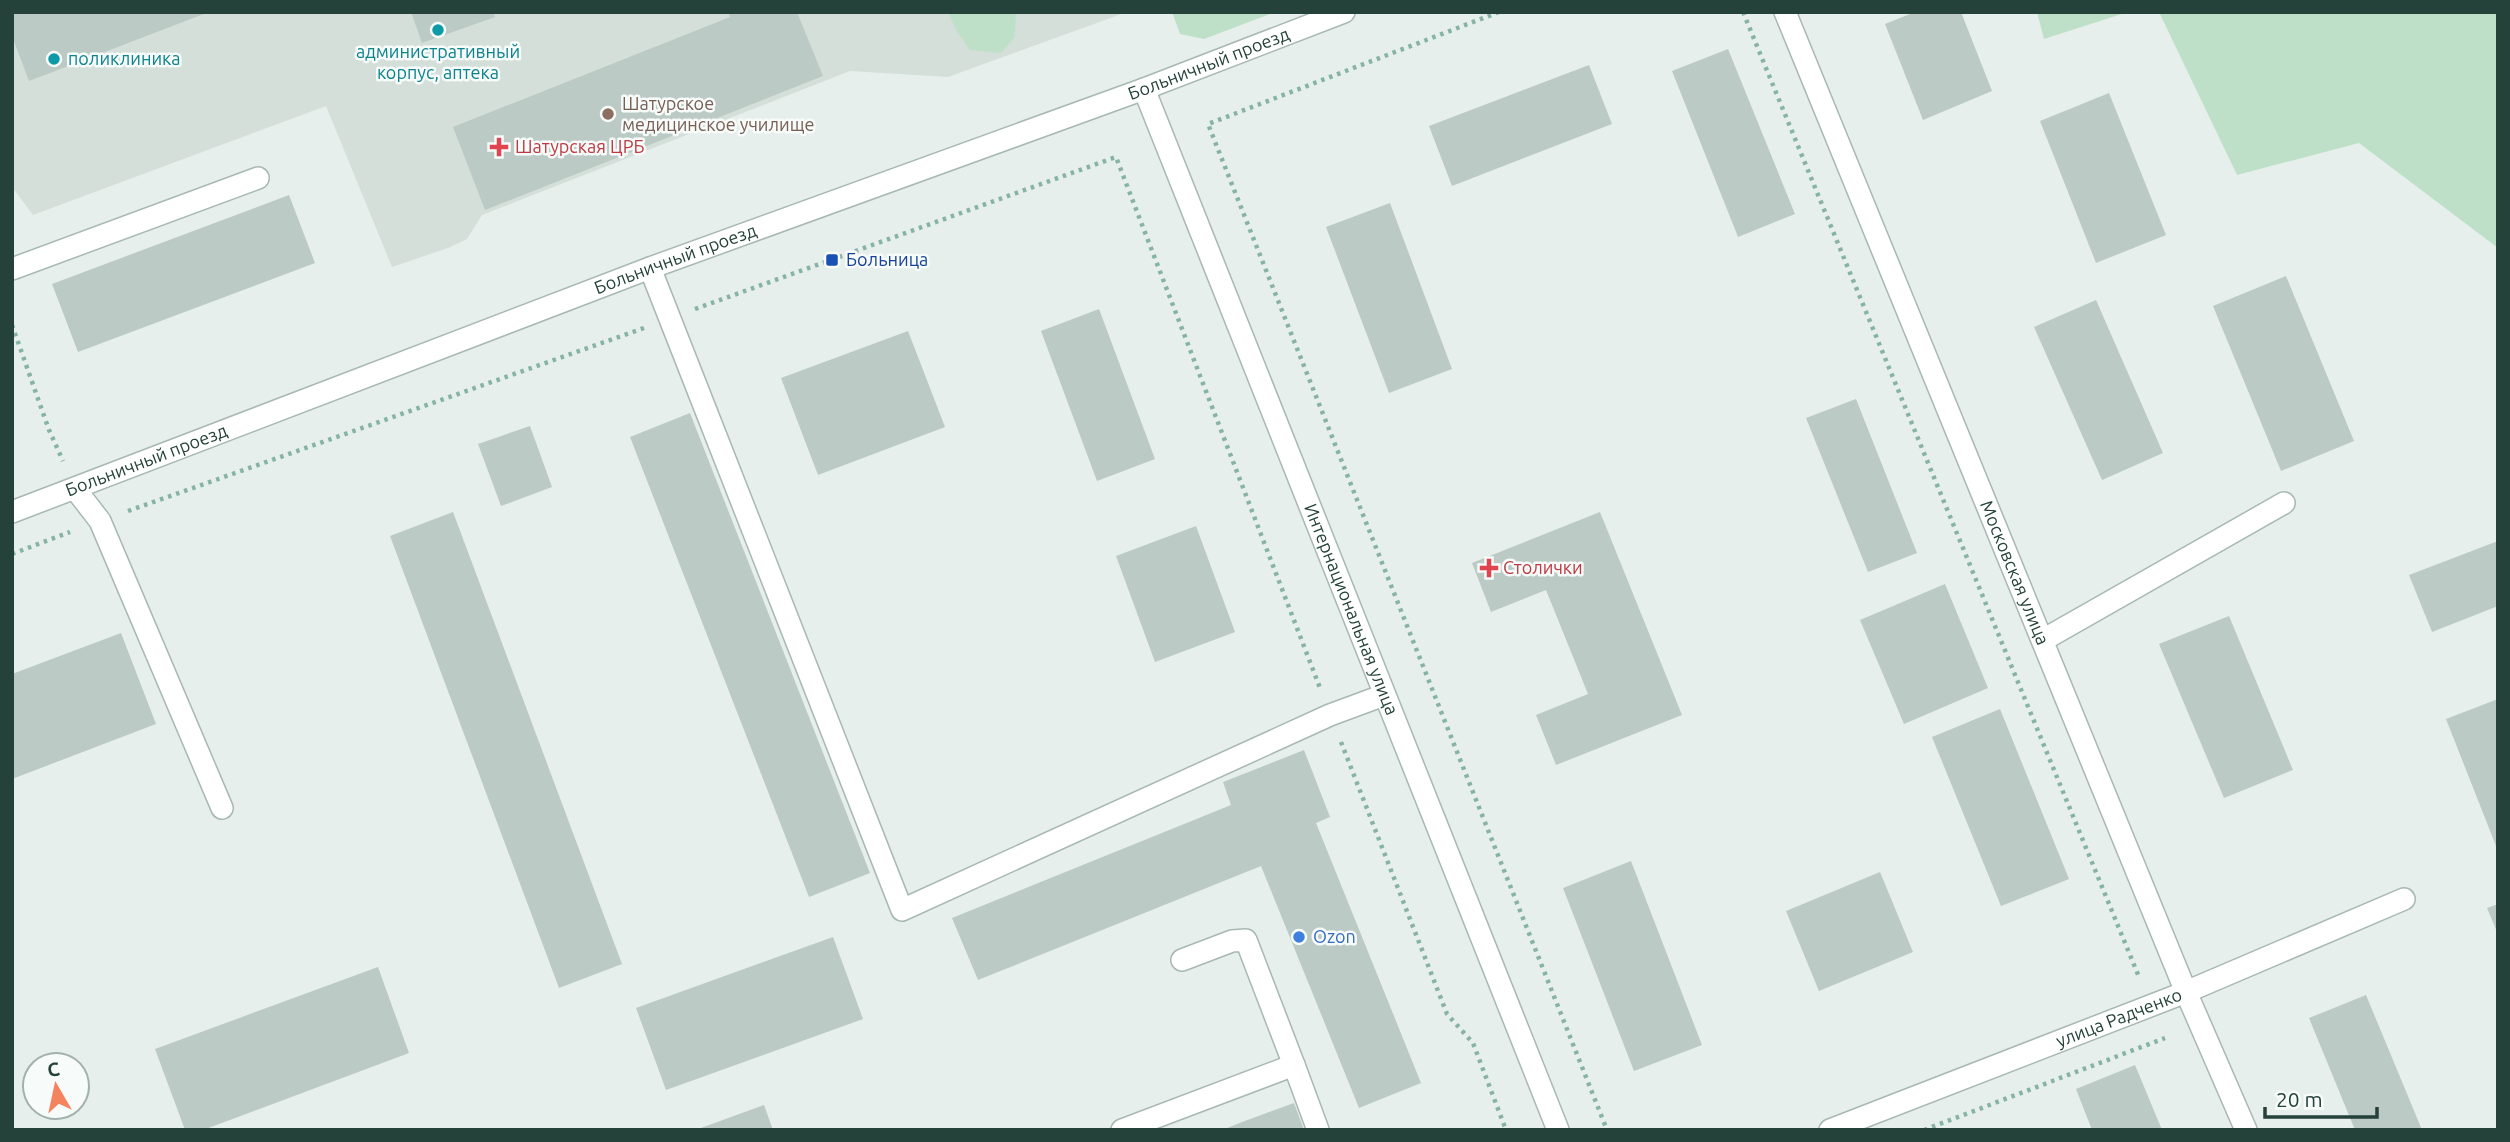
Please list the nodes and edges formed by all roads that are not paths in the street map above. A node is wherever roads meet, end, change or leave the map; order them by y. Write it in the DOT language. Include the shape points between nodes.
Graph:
graph roads {
  1 [pos="1344,12"];
  2 [pos="1785,12"];
  3 [pos="1144,89"];
  4 [pos="258,178"];
  5 [pos="650,268"];
  6 [pos="12,269"];
  7 [pos="76,489"];
  8 [pos="2284,503"];
  9 [pos="12,512"];
  10 [pos="2043,640"];
  11 [pos="1384,695"];
  12 [pos="222,808"];
  13 [pos="2404,899"];
  14 [pos="1182,960"];
  15 [pos="2186,992"];
  16 [pos="1294,1065"];
  17 [pos="1122,1130"];
  18 [pos="1318,1130"];
  19 [pos="1558,1130"];
  20 [pos="1830,1130"];
  21 [pos="2246,1130"];
  1 -- 3 [label="street, Больничный проезд"];
  2 -- 10 [label="street, Московская улица"];
  3 -- 5 [label="street, Больничный проезд"];
  3 -- 11 [label="street, Интернациональная улица"];
  4 -- 6 [label="street"];
  5 -- 7 [label="street, Больничный проезд"];
  5 -- 11 [label="street" via="902,910"];
  7 -- 9 [label="street, Больничный проезд"];
  7 -- 12 [label="street" via="100,520"];
  8 -- 10 [label="street"];
  10 -- 15 [label="street, Московская улица"];
  11 -- 19 [label="street, Интернациональная улица"];
  13 -- 15 [label="street, улица Радченко"];
  14 -- 16 [label="street" via="1246,940"];
  15 -- 20 [label="street, улица Радченко"];
  15 -- 21 [label="street, Московская улица"];
  16 -- 17 [label="street"];
  16 -- 18 [label="street"];
}
